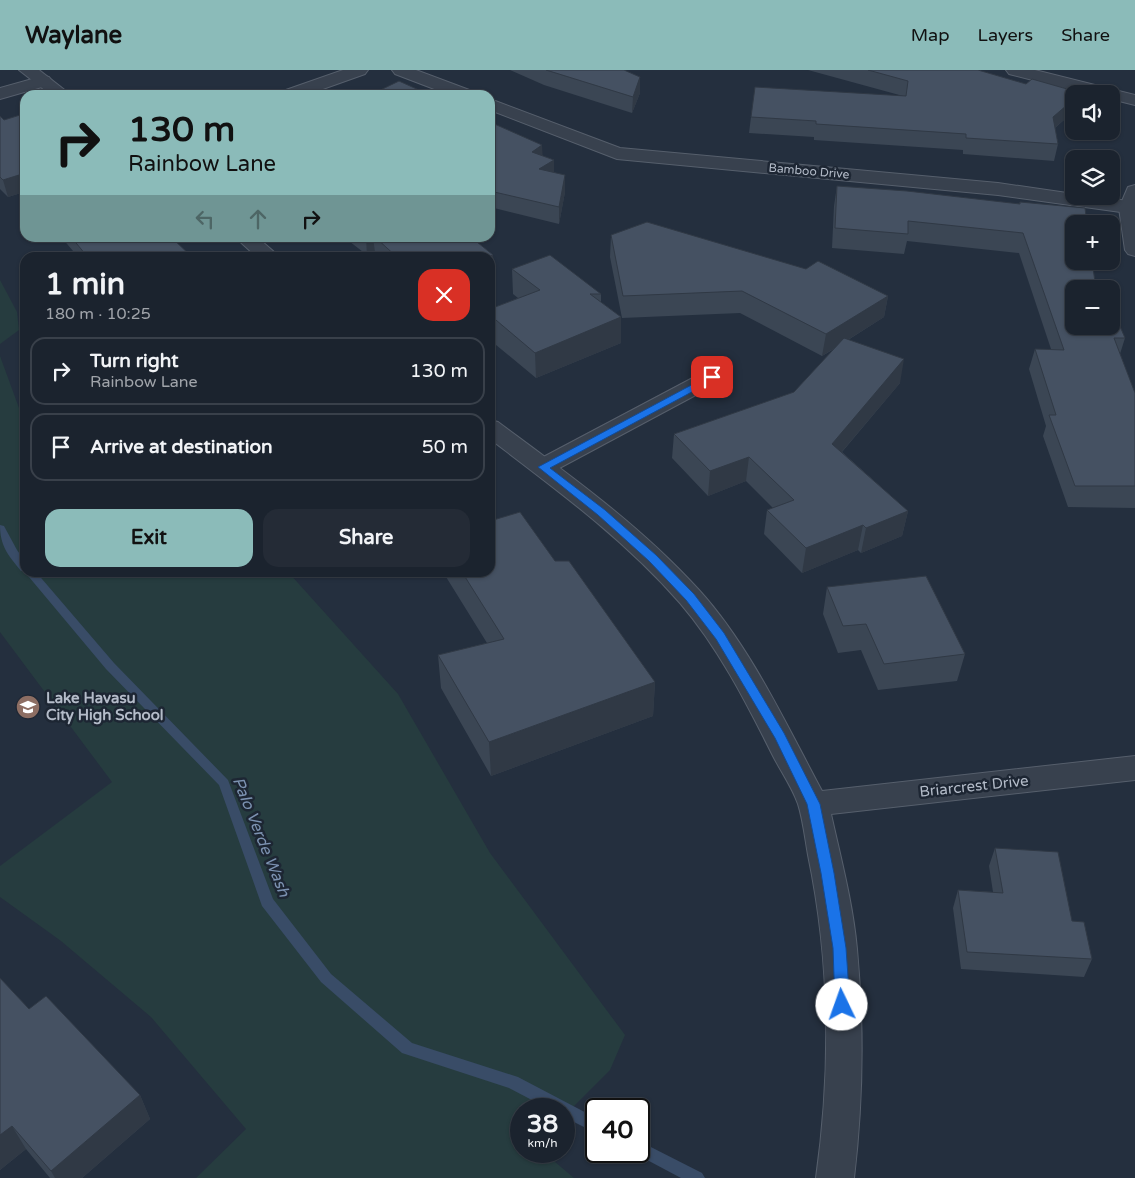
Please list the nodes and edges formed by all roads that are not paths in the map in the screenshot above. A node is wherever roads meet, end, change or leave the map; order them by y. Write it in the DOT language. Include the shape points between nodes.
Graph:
graph roads {
  1 [pos="28,70"];
  2 [pos="359,70"];
  3 [pos="401,70"];
  4 [pos="1015,70"];
  5 [pos="43,81"];
  6 [pos="1074,85"];
  7 [pos="55,90"];
  8 [pos="303,90"];
  9 [pos="453,90"];
  10 [pos="0,94"];
  11 [pos="1120,96"];
  12 [pos="1135,100"];
  13 [pos="495,106"];
  14 [pos="1133,202"];
  15 [pos="251,242"];
  16 [pos="1135,250"];
  17 [pos="264,252"];
  18 [pos="712,377"];
  19 [pos="495,431"];
  20 [pos="543,467"];
  21 [pos="1135,768"];
  22 [pos="813,804"];
  23 [pos="835,1178"];
  1 -- 5 [label="street"];
  2 -- 8 [label="street"];
  3 -- 9 [label="street"];
  4 -- 6 [label="street"];
  5 -- 7 [label="street"];
  5 -- 10 [label="street"];
  11 -- 12 [label="street"];
  13 -- 14 [label="street, Bamboo Drive" via="617,153"];
  14 -- 16 [label="street"];
  15 -- 17 [label="street"];
  18 -- 20 [label="street"];
  19 -- 20 [label="street"];
  20 -- 22 [label="street" via="602,512 690,597 720,636 771,720"];
  21 -- 22 [label="street, Briarcrest Drive"];
  22 -- 23 [label="street" via="840,948 844,1042 840,1148"];
}
